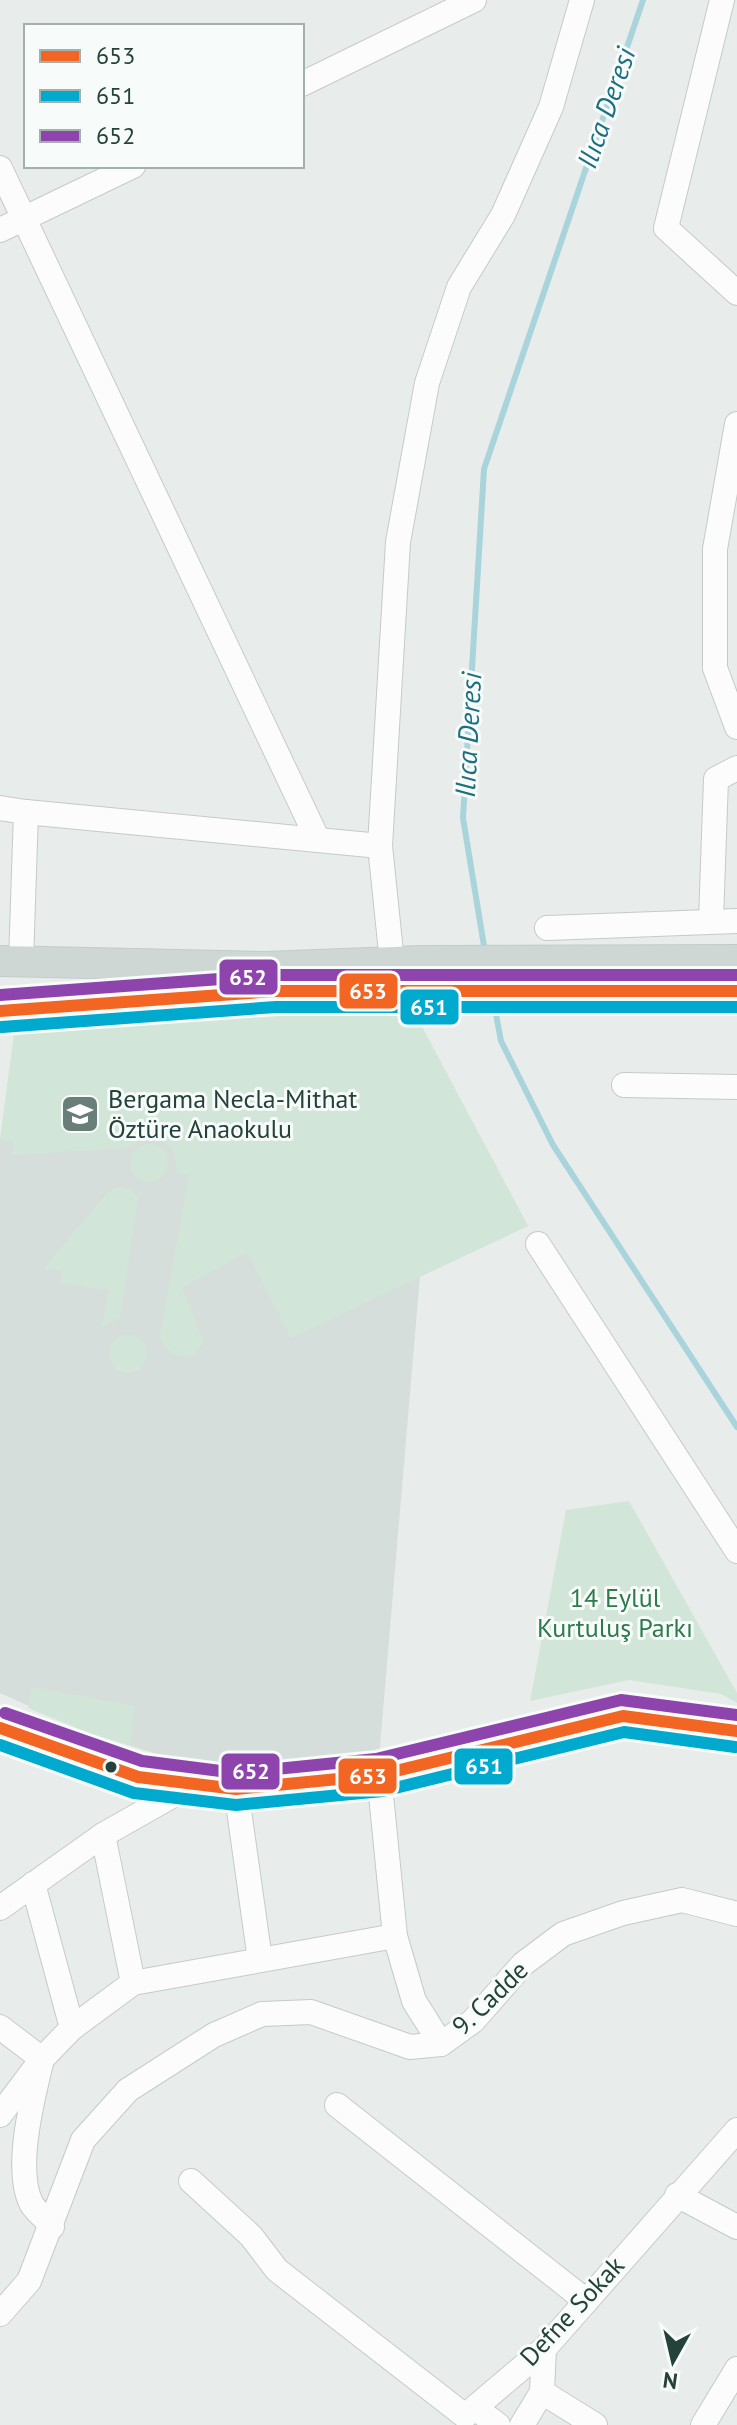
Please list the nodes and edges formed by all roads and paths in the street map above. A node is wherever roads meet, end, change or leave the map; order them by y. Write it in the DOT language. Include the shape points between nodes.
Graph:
graph roads {
  1 [pos="474,0"];
  2 [pos="582,0"];
  3 [pos="722,0"];
  4 [pos="304,83"];
  5 [pos="0,168"];
  6 [pos="129,168"];
  7 [pos="25,218"];
  8 [pos="0,230"];
  9 [pos="737,293"];
  10 [pos="737,424"];
  11 [pos="737,727"];
  12 [pos="737,768"];
  13 [pos="0,808"];
  14 [pos="26,812"];
  15 [pos="317,838"];
  16 [pos="380,846"];
  17 [pos="711,920"];
  18 [pos="737,921"];
  19 [pos="547,928"];
  20 [pos="737,960"];
  21 [pos="11,961"];
  22 [pos="413,971"];
  23 [pos="550,975"];
  24 [pos="737,991"];
  25 [pos="0,1011"];
  26 [pos="624,1085"];
  27 [pos="737,1087"];
  28 [pos="538,1244"];
  29 [pos="737,1551"];
  30 [pos="0,1728"];
  31 [pos="737,1731"];
  32 [pos="379,1775"];
  33 [pos="191,1785"];
  34 [pos="236,1789"];
  35 [pos="103,1835"];
  36 [pos="33,1884"];
  37 [pos="0,1908"];
  38 [pos="737,1914"];
  39 [pos="395,1936"];
  40 [pos="260,1960"];
  41 [pos="133,1983"];
  42 [pos="0,2027"];
  43 [pos="72,2028"];
  44 [pos="441,2044"];
  45 [pos="42,2059"];
  46 [pos="337,2105"];
  47 [pos="0,2115"];
  48 [pos="737,2130"];
  49 [pos="191,2181"];
  50 [pos="677,2195"];
  51 [pos="52,2227"];
  52 [pos="737,2227"];
  53 [pos="585,2300"];
  54 [pos="0,2314"];
  55 [pos="544,2349"];
  56 [pos="737,2369"];
  57 [pos="542,2392"];
  58 [pos="466,2416"];
  59 [pos="498,2425"];
  60 [pos="522,2425"];
  61 [pos="595,2425"];
  62 [pos="703,2425"];
  1 -- 4 [label="street"];
  2 -- 16 [label="street" via="551,107 503,215 459,287 427,383 398,542"];
  3 -- 9 [label="street" via="666,228"];
  5 -- 7 [label="street"];
  6 -- 7 [label="street"];
  7 -- 8 [label="street"];
  7 -- 15 [label="street"];
  10 -- 11 [label="street" via="715,549 715,668"];
  12 -- 17 [label="street" via="716,779"];
  13 -- 14 [label="street"];
  14 -- 15 [label="street"];
  14 -- 21 [label="street"];
  15 -- 16 [label="street"];
  16 -- 22 [label="street"];
  17 -- 18 [label="street"];
  17 -- 19 [label="street"];
  20 -- 23 [label="main road"];
  21 -- 22 [label="main road"];
  22 -- 23 [label="main road"];
  22 -- 25 [label="main road"];
  23 -- 24 [label="main road"];
  26 -- 27 [label="street"];
  28 -- 29 [label="street"];
  30 -- 33 [label="main road" via="110,1770"];
  31 -- 32 [label="main road" via="623,1716"];
  32 -- 34 [label="main road"];
  32 -- 39 [label="street"];
  33 -- 34 [label="main road"];
  33 -- 35 [label="street"];
  34 -- 40 [label="street"];
  35 -- 36 [label="street"];
  35 -- 41 [label="street"];
  36 -- 37 [label="street"];
  36 -- 43 [label="street"];
  38 -- 44 [label="street, 9. Cadde" via="682,1900 563,1934 523,1964 473,2021"];
  39 -- 40 [label="street"];
  39 -- 44 [label="street" via="414,2001"];
  40 -- 41 [label="street"];
  41 -- 43 [label="street"];
  42 -- 45 [label="street"];
  43 -- 45 [label="street"];
  44 -- 51 [label="street, 9. Cadde" via="410,2047 311,2012 262,2014 214,2035 128,2090 104,2112 83,2140"];
  45 -- 47 [label="street"];
  45 -- 51 [label="street" via="28,2120 25,2166 31,2204"];
  46 -- 53 [label="street"];
  48 -- 50 [label="street, Defne Sokak"];
  49 -- 58 [label="street" via="251,2236 277,2270"];
  50 -- 52 [label="street"];
  50 -- 53 [label="street, Defne Sokak"];
  51 -- 54 [label="street, 9. Cadde" via="29,2281"];
  53 -- 55 [label="street, Defne Sokak"];
  55 -- 57 [label="street"];
  55 -- 58 [label="street, Defne Sokak"];
  56 -- 62 [label="street"];
  57 -- 60 [label="street"];
  57 -- 61 [label="street"];
  58 -- 59 [label="street"];
}
